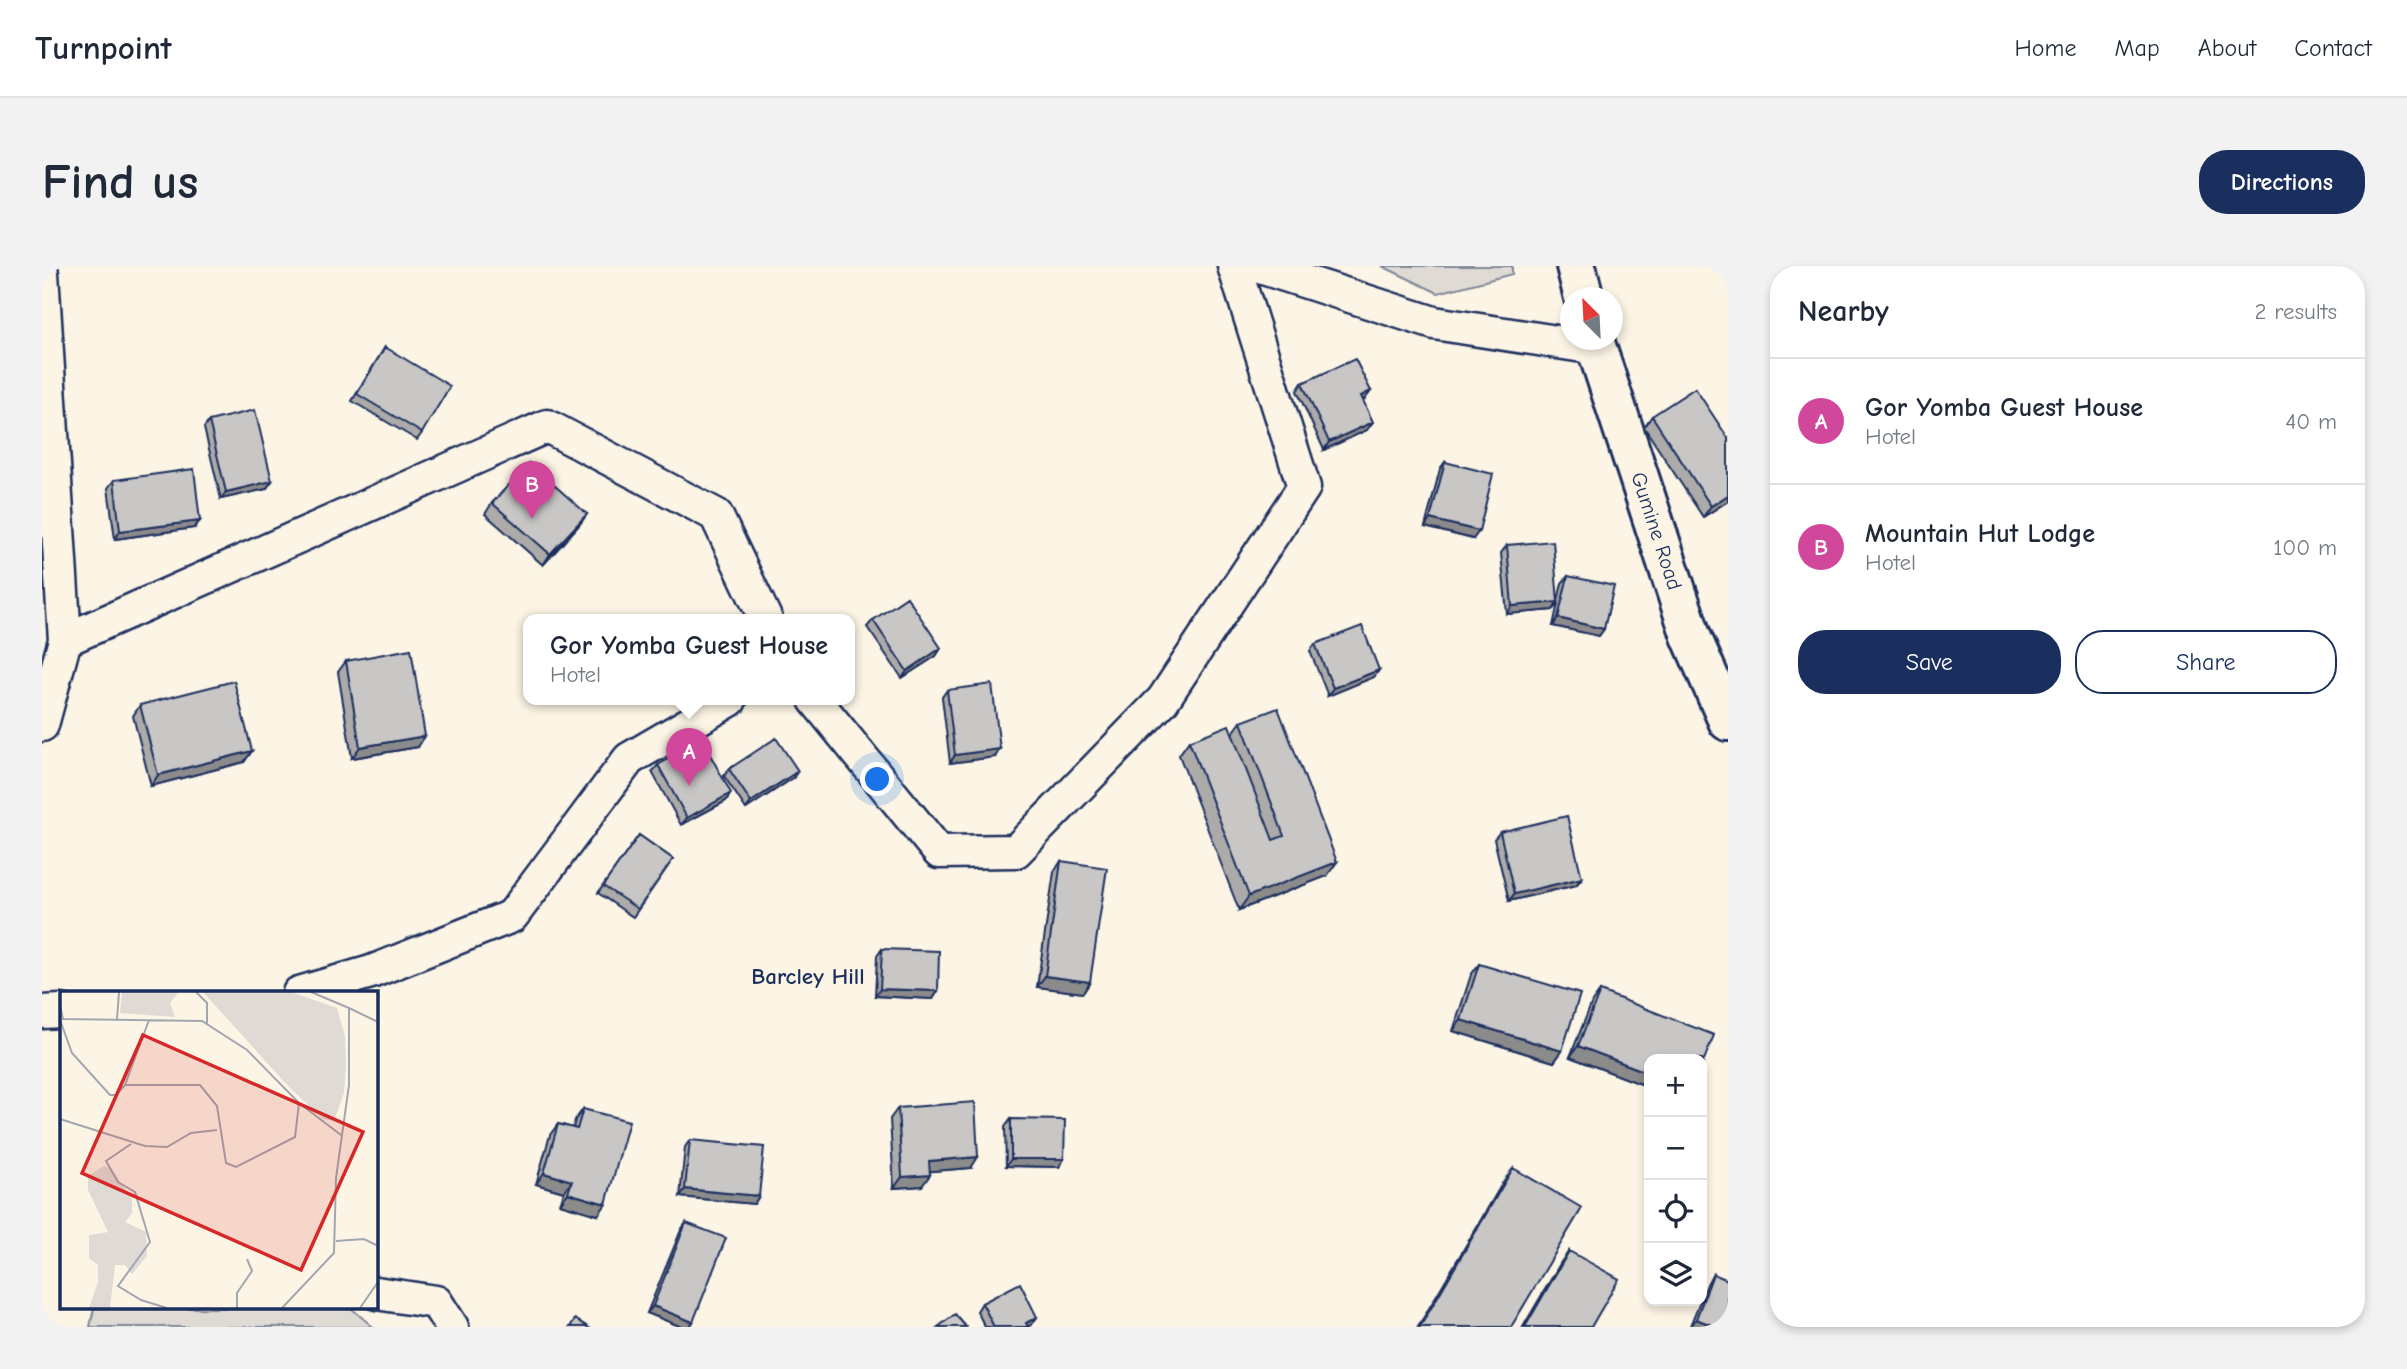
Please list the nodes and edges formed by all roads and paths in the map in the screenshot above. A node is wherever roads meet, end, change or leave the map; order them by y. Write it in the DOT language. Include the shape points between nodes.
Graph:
graph roads {
  1 [pos="1234,266"];
  2 [pos="1257,266"];
  3 [pos="1576,266"];
  4 [pos="42,273"];
  5 [pos="1581,287"];
  6 [pos="1560,339"];
  7 [pos="1597,350"];
  8 [pos="763,614"];
  9 [pos="65,640"];
  10 [pos="721,705"];
  11 [pos="820,705"];
  12 [pos="1728,721"];
  13 [pos="42,725"];
  14 [pos="306,991"];
  15 [pos="60,1011"];
  16 [pos="42,1012"];
  17 [pos="378,1293"];
  18 [pos="452,1327"];
  1 -- 11 [label="street" via="1304,487 1163,700 1016,851 939,852"];
  2 -- 6 [label="street" via="1434,323"];
  3 -- 5 [label="main road"];
  4 -- 9 [label="street"];
  7 -- 12 [label="main road, Gumine Road" via="1691,636"];
  8 -- 9 [label="street" via="716,515 547,426"];
  9 -- 13 [label="street"];
  10 -- 14 [label="street" via="629,759 512,916 371,972"];
  15 -- 16 [label="street"];
  17 -- 18 [label="street" via="436,1302"];
}
